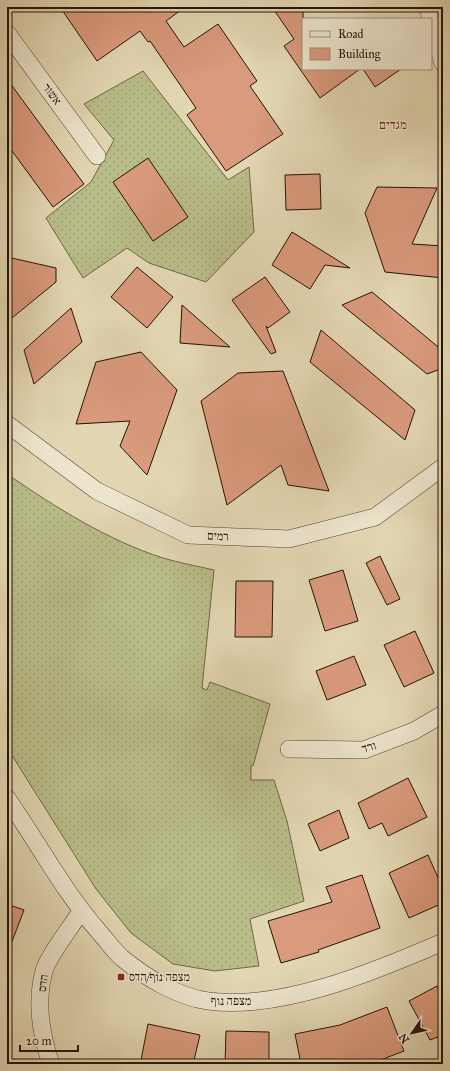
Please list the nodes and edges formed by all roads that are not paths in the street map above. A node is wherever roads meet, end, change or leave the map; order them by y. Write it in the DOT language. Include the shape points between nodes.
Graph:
graph roads {
  1 [pos="428,7"];
  2 [pos="431,18"];
  3 [pos="432,22"];
  4 [pos="7,33"];
  5 [pos="443,63"];
  6 [pos="96,156"];
  7 [pos="7,424"];
  8 [pos="443,467"];
  9 [pos="443,714"];
  10 [pos="289,750"];
  11 [pos="7,798"];
  12 [pos="81,911"];
  13 [pos="443,942"];
  14 [pos="51,1064"];
  1 -- 2 [label="street"];
  3 -- 5 [label="street"];
  4 -- 6 [label="street, אשור"];
  7 -- 8 [label="street, רמים" via="96,491 188,535 289,539 375,517"];
  9 -- 10 [label="street, ורד" via="414,731 364,750"];
  11 -- 12 [label="street, מצפה נוף"];
  12 -- 13 [label="street, מצפה נוף" via="121,957 166,988 207,1001 248,1002 314,992"];
  12 -- 14 [label="street, הדס" via="44,970 40,1008 44,1044"];
}
